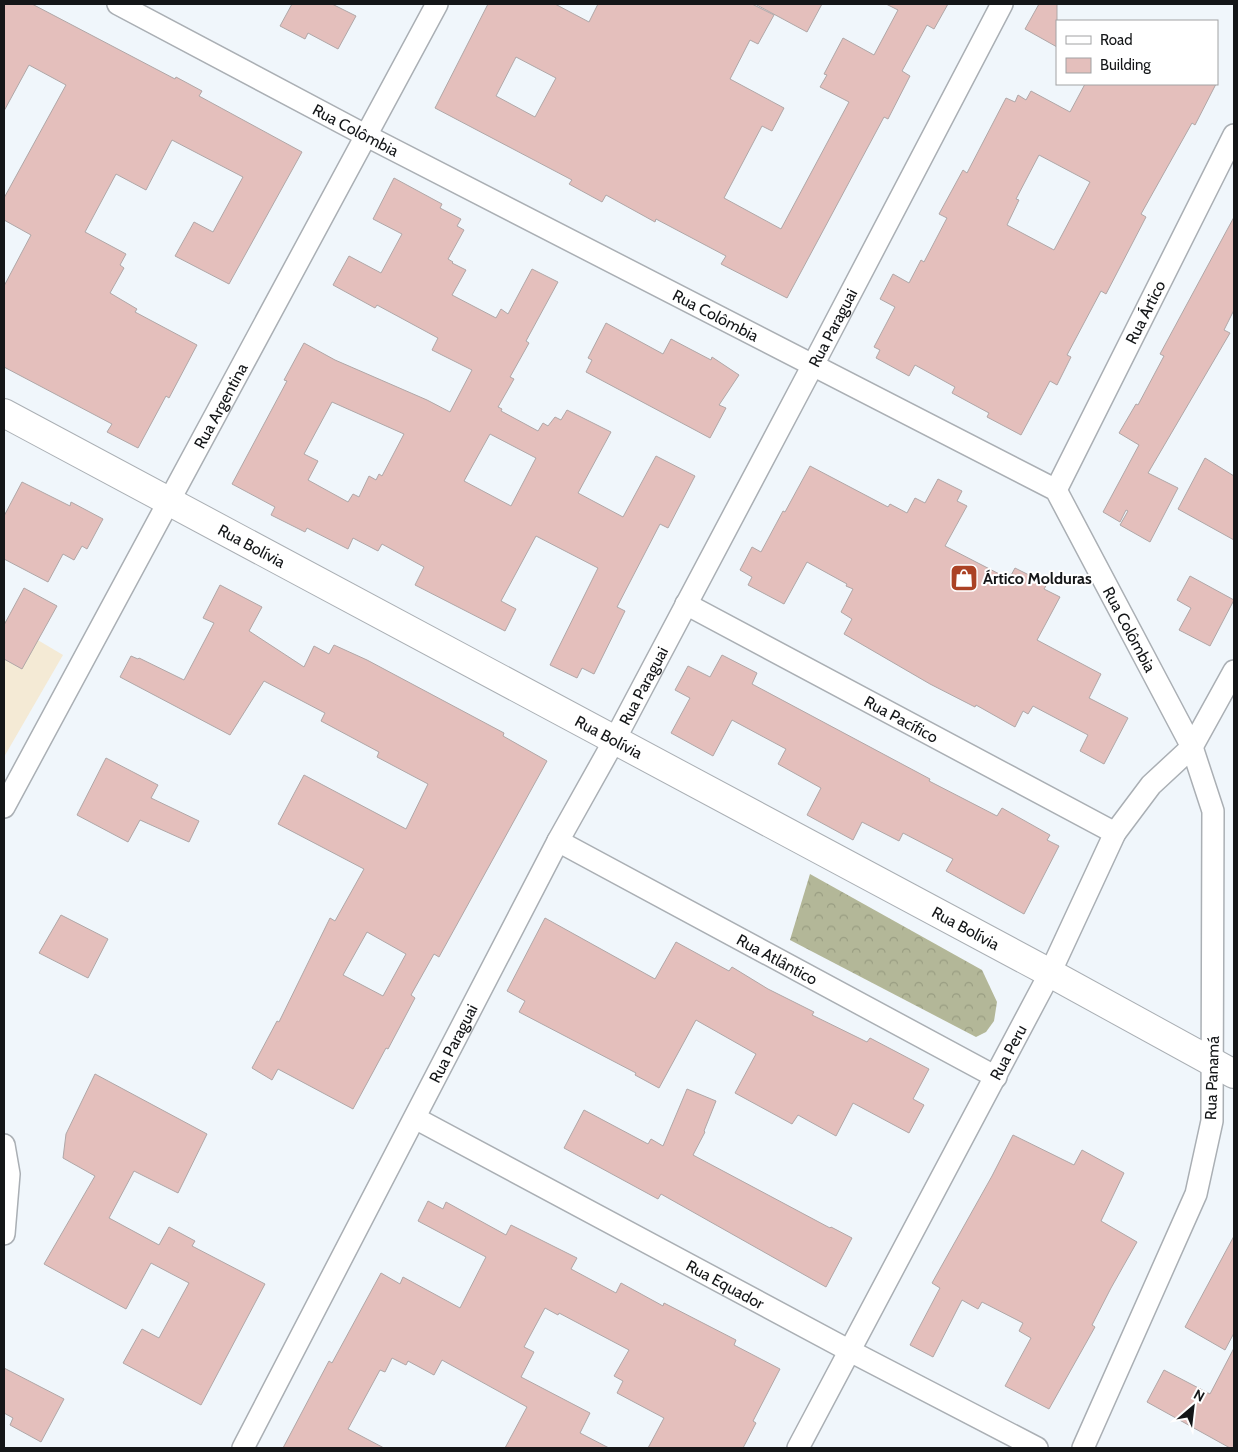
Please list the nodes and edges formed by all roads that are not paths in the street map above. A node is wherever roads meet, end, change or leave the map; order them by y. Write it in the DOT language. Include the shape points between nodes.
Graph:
graph roads {
  1 [pos="118,4"];
  2 [pos="437,4"];
  3 [pos="1002,4"];
  4 [pos="365,135"];
  5 [pos="1234,135"];
  6 [pos="813,365"];
  7 [pos="4,413"];
  8 [pos="1056,490"];
  9 [pos="170,501"];
  10 [pos="686,604"];
  11 [pos="1234,671"];
  12 [pos="614,741"];
  13 [pos="1192,747"];
  14 [pos="4,807"];
  15 [pos="1115,833"];
  16 [pos="558,842"];
  17 [pos="1050,973"];
  18 [pos="1224,1068"];
  19 [pos="996,1077"];
  20 [pos="415,1118"];
  21 [pos="4,1145"];
  22 [pos="4,1234"];
  23 [pos="850,1351"];
  24 [pos="243,1448"];
  25 [pos="798,1448"];
  26 [pos="1037,1448"];
  27 [pos="1083,1448"];
  1 -- 4 [label="street, Rua Colômbia"];
  2 -- 4 [label="street, Rua Argentina"];
  3 -- 6 [label="street, Rua Paraguai"];
  4 -- 6 [label="street, Rua Colômbia"];
  4 -- 9 [label="street, Rua Argentina"];
  5 -- 8 [label="street, Rua Ártico"];
  6 -- 8 [label="street, Rua Colômbia"];
  6 -- 10 [label="street, Rua Paraguai"];
  7 -- 9 [label="street, Rua Bolívia"];
  8 -- 13 [label="street, Rua Colômbia"];
  9 -- 12 [label="street, Rua Bolívia"];
  9 -- 14 [label="street, Rua Argentina"];
  10 -- 12 [label="street, Rua Paraguai"];
  10 -- 15 [label="street, Rua Pacífico"];
  11 -- 13 [label="street, Rua Peru"];
  12 -- 16 [label="street, Rua Paraguai"];
  12 -- 17 [label="street, Rua Bolívia"];
  13 -- 15 [label="street, Rua Peru" via="1151,785"];
  13 -- 18 [label="street, Rua Panamá" via="1213,811"];
  15 -- 17 [label="street, Rua Peru"];
  16 -- 19 [label="street, Rua Atlântico"];
  16 -- 20 [label="street, Rua Paraguai"];
  17 -- 18 [label="street, Rua Bolívia"];
  17 -- 19 [label="street, Rua Peru"];
  18 -- 27 [label="street, Rua Panamá" via="1196,1194"];
  19 -- 23 [label="street, Rua Peru"];
  20 -- 23 [label="street, Rua Equador"];
  20 -- 24 [label="street, Rua Paraguai"];
  21 -- 22 [label="street" via="9,1174"];
  23 -- 25 [label="street, Rua Peru"];
  23 -- 26 [label="street, Rua Equador"];
}
